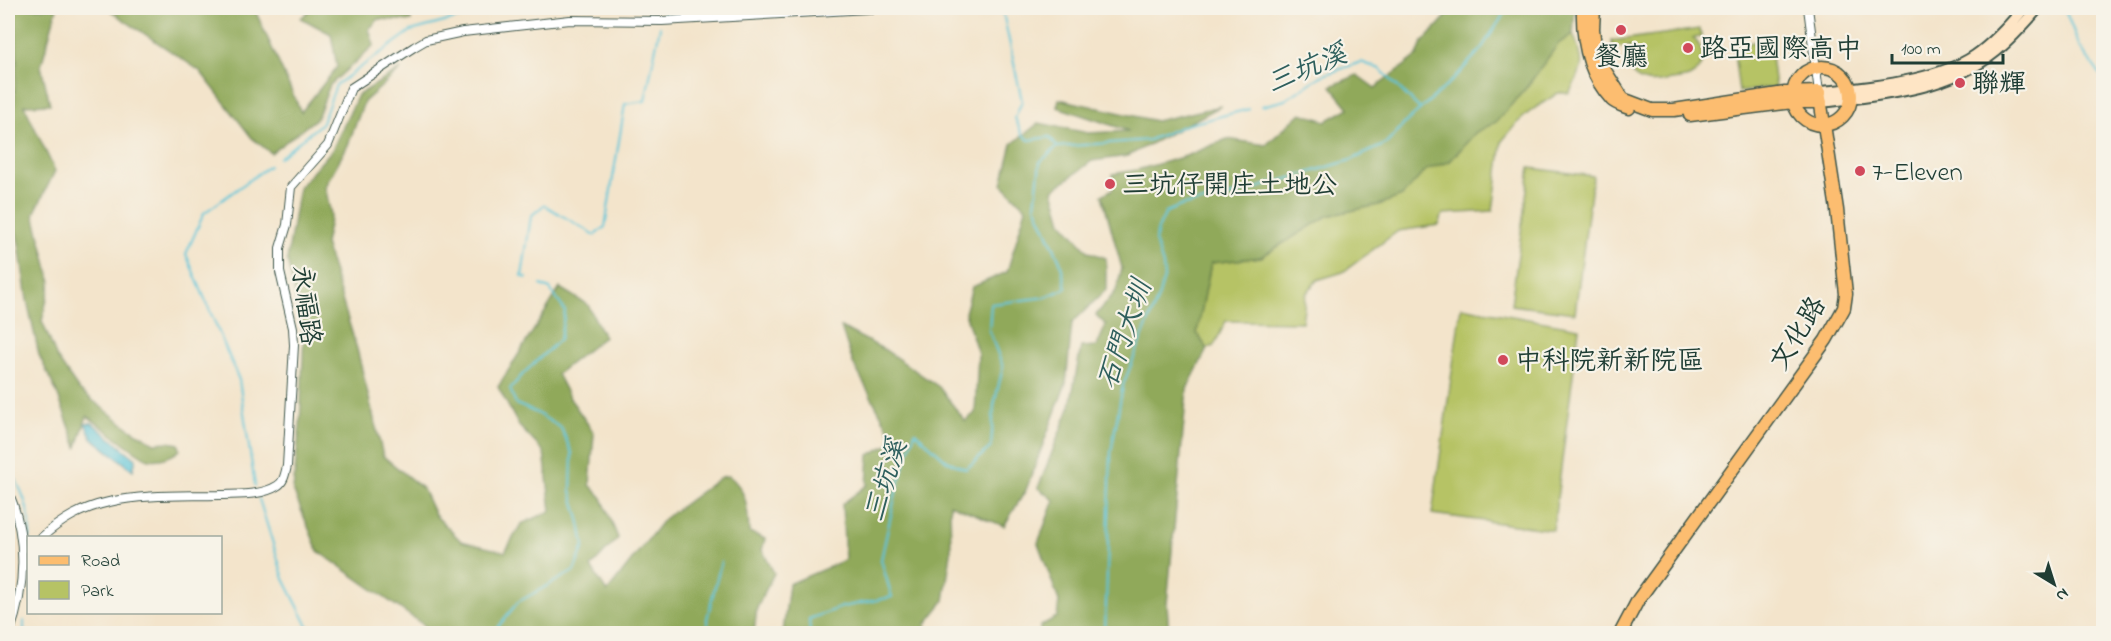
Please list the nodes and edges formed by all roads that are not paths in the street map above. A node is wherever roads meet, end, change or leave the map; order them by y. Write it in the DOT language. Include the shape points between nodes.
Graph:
graph roads {
  1 [pos="885,8"];
  2 [pos="1583,8"];
  3 [pos="1594,8"];
  4 [pos="1808,8"];
  5 [pos="2024,8"];
  6 [pos="2038,8"];
  7 [pos="1817,67"];
  8 [pos="1851,94"];
  9 [pos="1793,97"];
  10 [pos="1820,97"];
  11 [pos="1825,126"];
  12 [pos="8,491"];
  13 [pos="42,536"];
  14 [pos="25,550"];
  15 [pos="9,633"];
  16 [pos="1620,633"];
  1 -- 13 [label="street, 永福路" via="662,21 570,20 464,32 426,40 414,47 351,88 328,145 291,187 280,248 280,272 294,345 287,466 278,486 246,494 110,501 66,517"];
  2 -- 9 [label="main road" via="1586,54 1613,101 1650,116 1667,117"];
  3 -- 9 [label="main road" via="1596,55 1623,99 1652,110 1674,110"];
  4 -- 7 [label="street, 文化路"];
  5 -- 8 [label="main road" via="1990,43 1960,64"];
  6 -- 8 [label="main road" via="1997,51 1966,70 1928,85"];
  7 -- 8 [label="main road" via="1841,73"];
  7 -- 9 [label="main road" via="1803,73 1794,85"];
  7 -- 10 [label="street, 文化路"];
  8 -- 10 [label="main road"];
  8 -- 11 [label="main road" via="1844,115"];
  9 -- 10 [label="main road"];
  9 -- 11 [label="main road" via="1799,114"];
  10 -- 11 [label="main road, 文化路"];
  11 -- 16 [label="main road, 文化路" via="1845,271 1844,308 1826,340 1638,600"];
  12 -- 14 [label="street"];
  14 -- 15 [label="street" via="20,597"];
}
